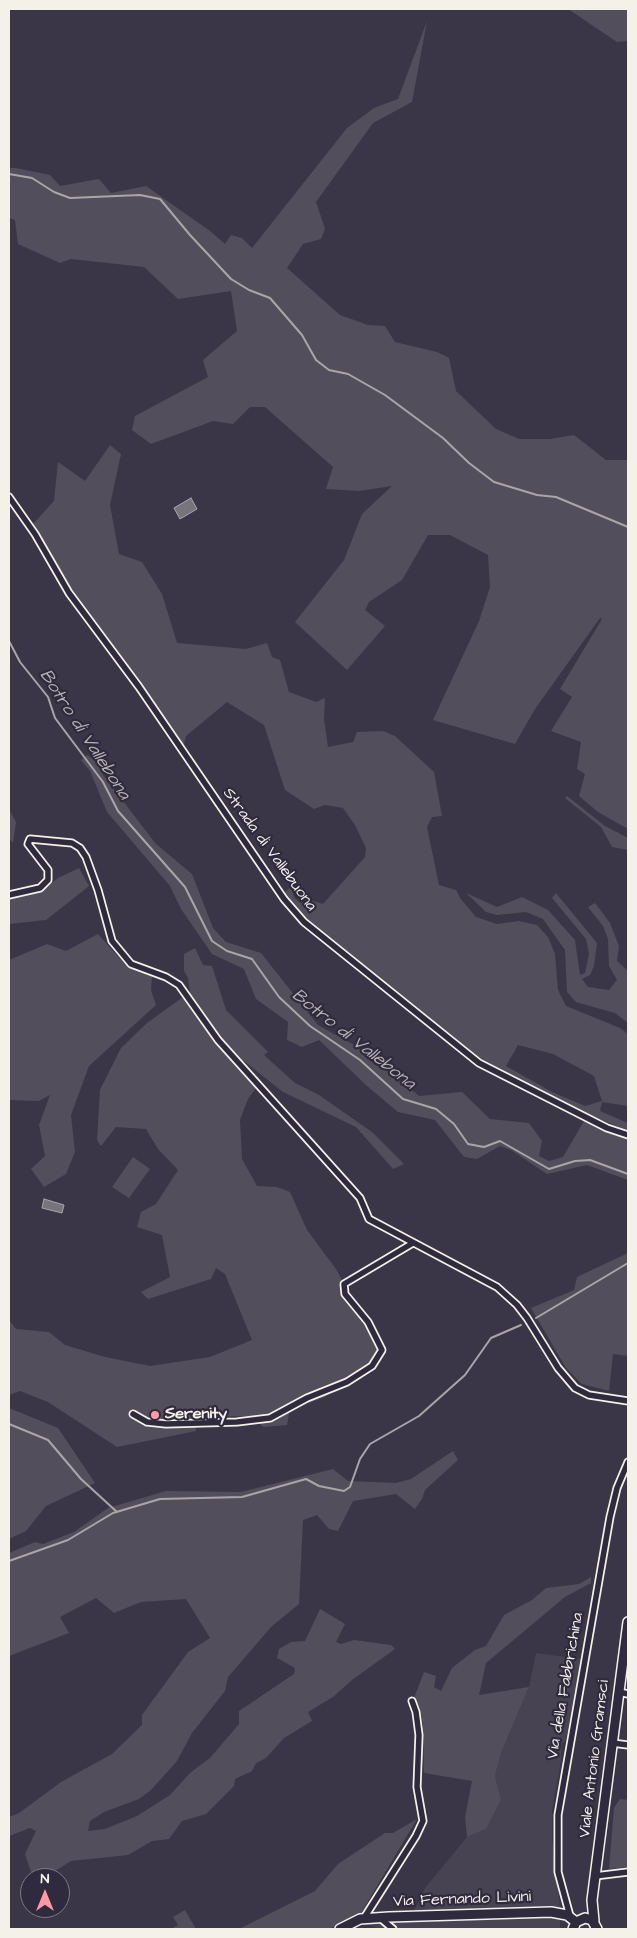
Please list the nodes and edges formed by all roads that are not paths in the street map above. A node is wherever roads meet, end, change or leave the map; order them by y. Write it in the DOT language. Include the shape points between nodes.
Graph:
graph roads {
  1 [pos="9,496"];
  2 [pos="9,895"];
  3 [pos="628,1135"];
  4 [pos="413,1243"];
  5 [pos="628,1401"];
  6 [pos="133,1414"];
  7 [pos="628,1462"];
  8 [pos="628,1622"];
  9 [pos="624,1693"];
  10 [pos="412,1702"];
  11 [pos="612,1743"];
  12 [pos="628,1745"];
  13 [pos="628,1872"];
  14 [pos="595,1876"];
  15 [pos="592,1900"];
  16 [pos="379,1917"];
  17 [pos="364,1918"];
  18 [pos="575,1921"];
  19 [pos="595,1925"];
  20 [pos="340,1929"];
  21 [pos="393,1929"];
  1 -- 3 [label="street, Strada di Vallebuona" via="69,593 139,686 284,899 304,922 479,1063 607,1128"];
  2 -- 4 [label="street" via="40,888 48,880 48,870 28,844 30,839 72,843 80,848 86,857 112,941 131,964 166,977 179,986 224,1048 360,1198 370,1219"];
  4 -- 5 [label="street" via="497,1287 529,1321 558,1368 575,1388 594,1396"];
  4 -- 6 [label="street" via="344,1284 345,1294 368,1322 382,1350 372,1366 355,1377 270,1418 166,1424 147,1422"];
  7 -- 18 [label="street, Via della Fabbrichina" via="610,1517 558,1812 559,1875"];
  8 -- 9 [label="main road, Viale Antonio Gramsci"];
  9 -- 11 [label="main road, Viale Antonio Gramsci"];
  10 -- 17 [label="street" via="419,1736 417,1787 423,1821"];
  11 -- 12 [label="street"];
  11 -- 14 [label="main road, Viale Antonio Gramsci"];
  13 -- 14 [label="street"];
  14 -- 15 [label="main road, Viale Antonio Gramsci"];
  15 -- 18 [label="main road, Viale Antonio Gramsci"];
  15 -- 19 [label="main road, Viale Antonio Gramsci"];
  16 -- 17 [label="main road, Via Fernando Livini"];
  16 -- 18 [label="main road, Via Fernando Livini" via="546,1912"];
  16 -- 21 [label="street, Via Fernando Livini"];
  17 -- 20 [label="main road, Via Fernando Livini"];
  18 -- 19 [label="main road, Via Fernando Livini"];
}
